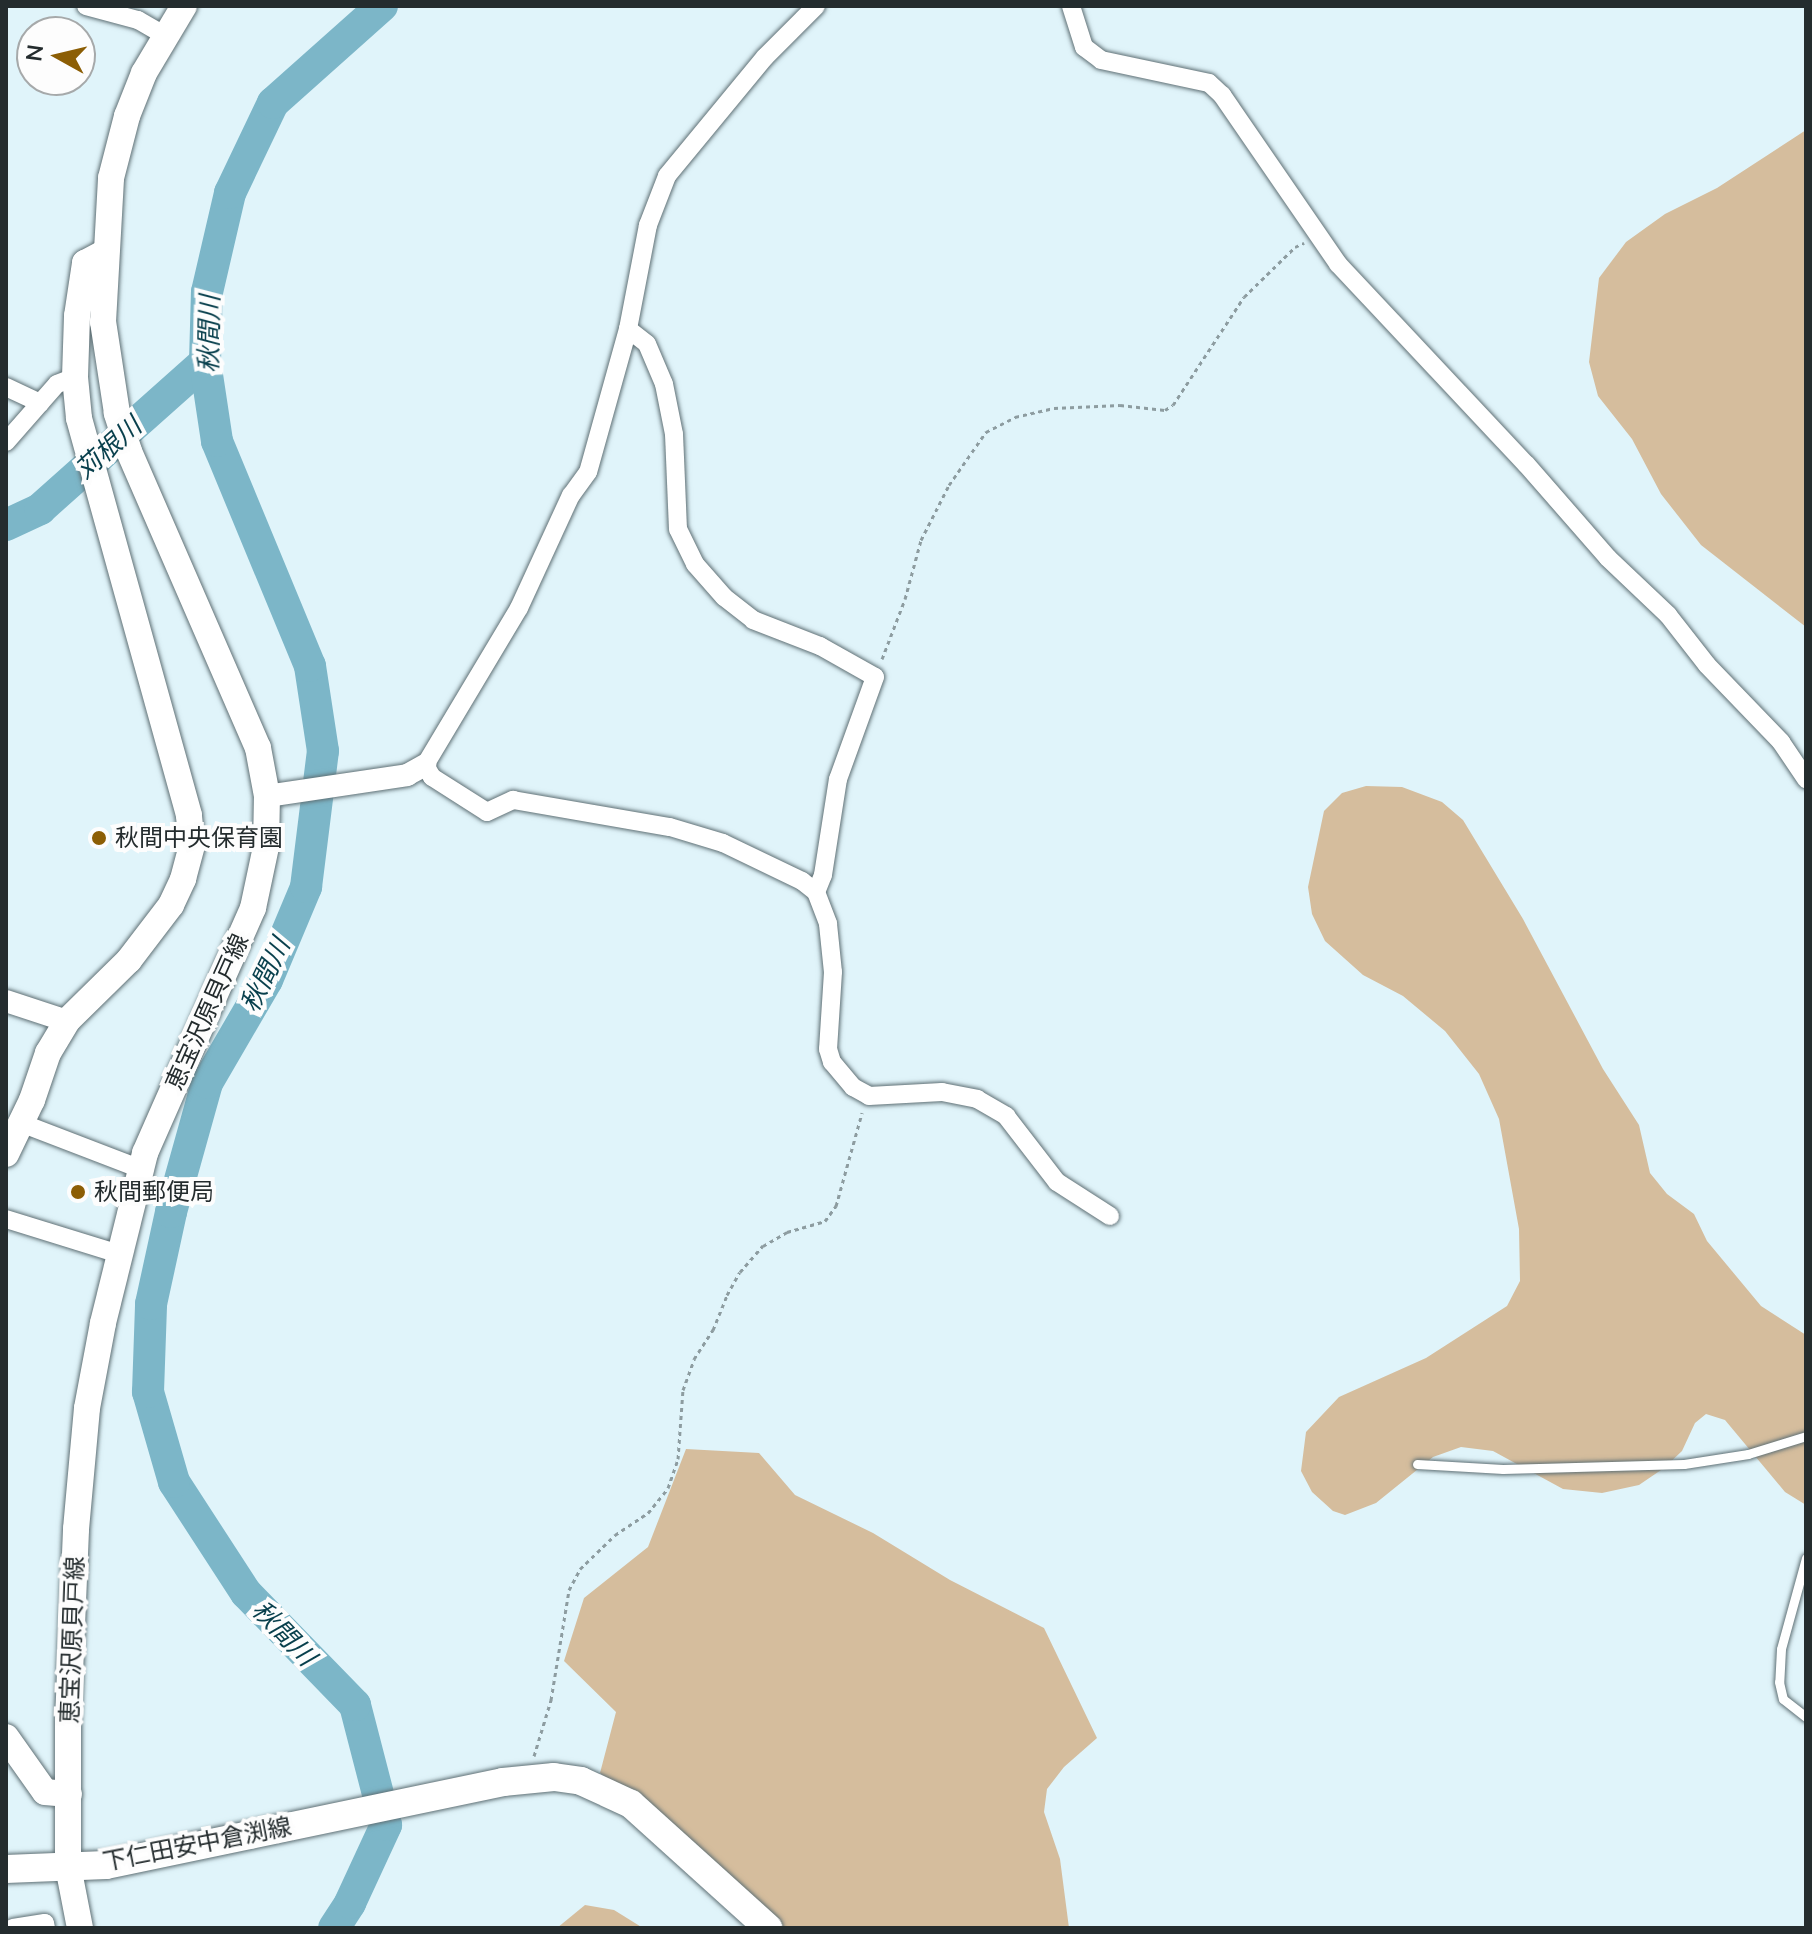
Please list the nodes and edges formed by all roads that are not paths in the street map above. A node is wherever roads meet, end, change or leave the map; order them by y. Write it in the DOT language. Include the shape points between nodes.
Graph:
graph roads {
  1 [pos="86,6"];
  2 [pos="184,6"];
  3 [pos="816,6"];
  4 [pos="1071,6"];
  5 [pos="166,36"];
  6 [pos="106,252"];
  7 [pos="628,329"];
  8 [pos="75,377"];
  9 [pos="6,387"];
  10 [pos="41,403"];
  11 [pos="6,442"];
  12 [pos="425,765"];
  13 [pos="1806,779"];
  14 [pos="267,796"];
  15 [pos="816,892"];
  16 [pos="6,1001"];
  17 [pos="67,1021"];
  18 [pos="21,1123"];
  19 [pos="6,1154"];
  20 [pos="141,1169"];
  21 [pos="1110,1216"];
  22 [pos="6,1219"];
  23 [pos="119,1254"];
  24 [pos="1806,1436"];
  25 [pos="1417,1464"];
  26 [pos="1806,1558"];
  27 [pos="1806,1717"];
  28 [pos="6,1737"];
  29 [pos="69,1794"];
  30 [pos="68,1866"];
  31 [pos="6,1869"];
  32 [pos="13,1928"];
  33 [pos="46,1928"];
  34 [pos="80,1928"];
  35 [pos="768,1928"];
  1 -- 5 [label="street" via="138,20"];
  2 -- 5 [label="main road, 恵宝沢原貝戸線"];
  3 -- 7 [label="street" via="765,57 667,176 642,248"];
  4 -- 13 [label="street" via="1084,47 1101,60 1209,83 1222,95 1338,264 1608,558 1668,615 1707,665 1781,742"];
  5 -- 6 [label="main road, 恵宝沢原貝戸線" via="127,116 111,178"];
  6 -- 8 [label="main road" via="85,263"];
  6 -- 14 [label="main road, 恵宝沢原貝戸線" via="103,322 117,413 258,748"];
  7 -- 12 [label="street" via="588,472 571,495 519,608"];
  7 -- 15 [label="street" via="647,344 664,384 674,434 678,529 695,564 753,620 820,646 875,677 838,779"];
  8 -- 10 [label="street" via="57,384"];
  8 -- 17 [label="main road" via="86,448 189,815 192,845 171,905 129,960"];
  9 -- 10 [label="street"];
  10 -- 11 [label="street"];
  12 -- 14 [label="street" via="407,775"];
  12 -- 15 [label="street" via="432,777 487,812 513,800 670,827 765,861"];
  14 -- 20 [label="main road, 恵宝沢原貝戸線" via="266,847 253,908 177,1074"];
  15 -- 21 [label="street" via="831,946 828,1049 842,1075 869,1096 942,1092 977,1099 1006,1116 1057,1182"];
  16 -- 17 [label="street"];
  17 -- 18 [label="main road" via="48,1053"];
  18 -- 19 [label="main road"];
  18 -- 20 [label="street"];
  20 -- 23 [label="main road, 恵宝沢原貝戸線"];
  22 -- 23 [label="street"];
  23 -- 29 [label="main road, 恵宝沢原貝戸線" via="87,1408 76,1529"];
  24 -- 25 [label="lane" via="1748,1454 1684,1464 1503,1469"];
  26 -- 27 [label="lane" via="1781,1649 1779,1682 1783,1699"];
  28 -- 29 [label="main road" via="45,1792"];
  29 -- 30 [label="main road, 恵宝沢原貝戸線"];
  30 -- 31 [label="main road, 下仁田安中倉渕線"];
  30 -- 34 [label="main road, 恵宝沢原貝戸線"];
  30 -- 35 [label="main road, 下仁田安中倉渕線" via="106,1865 526,1778 554,1777 581,1781 631,1804"];
  32 -- 33 [label="street" via="45,1923"];
}
